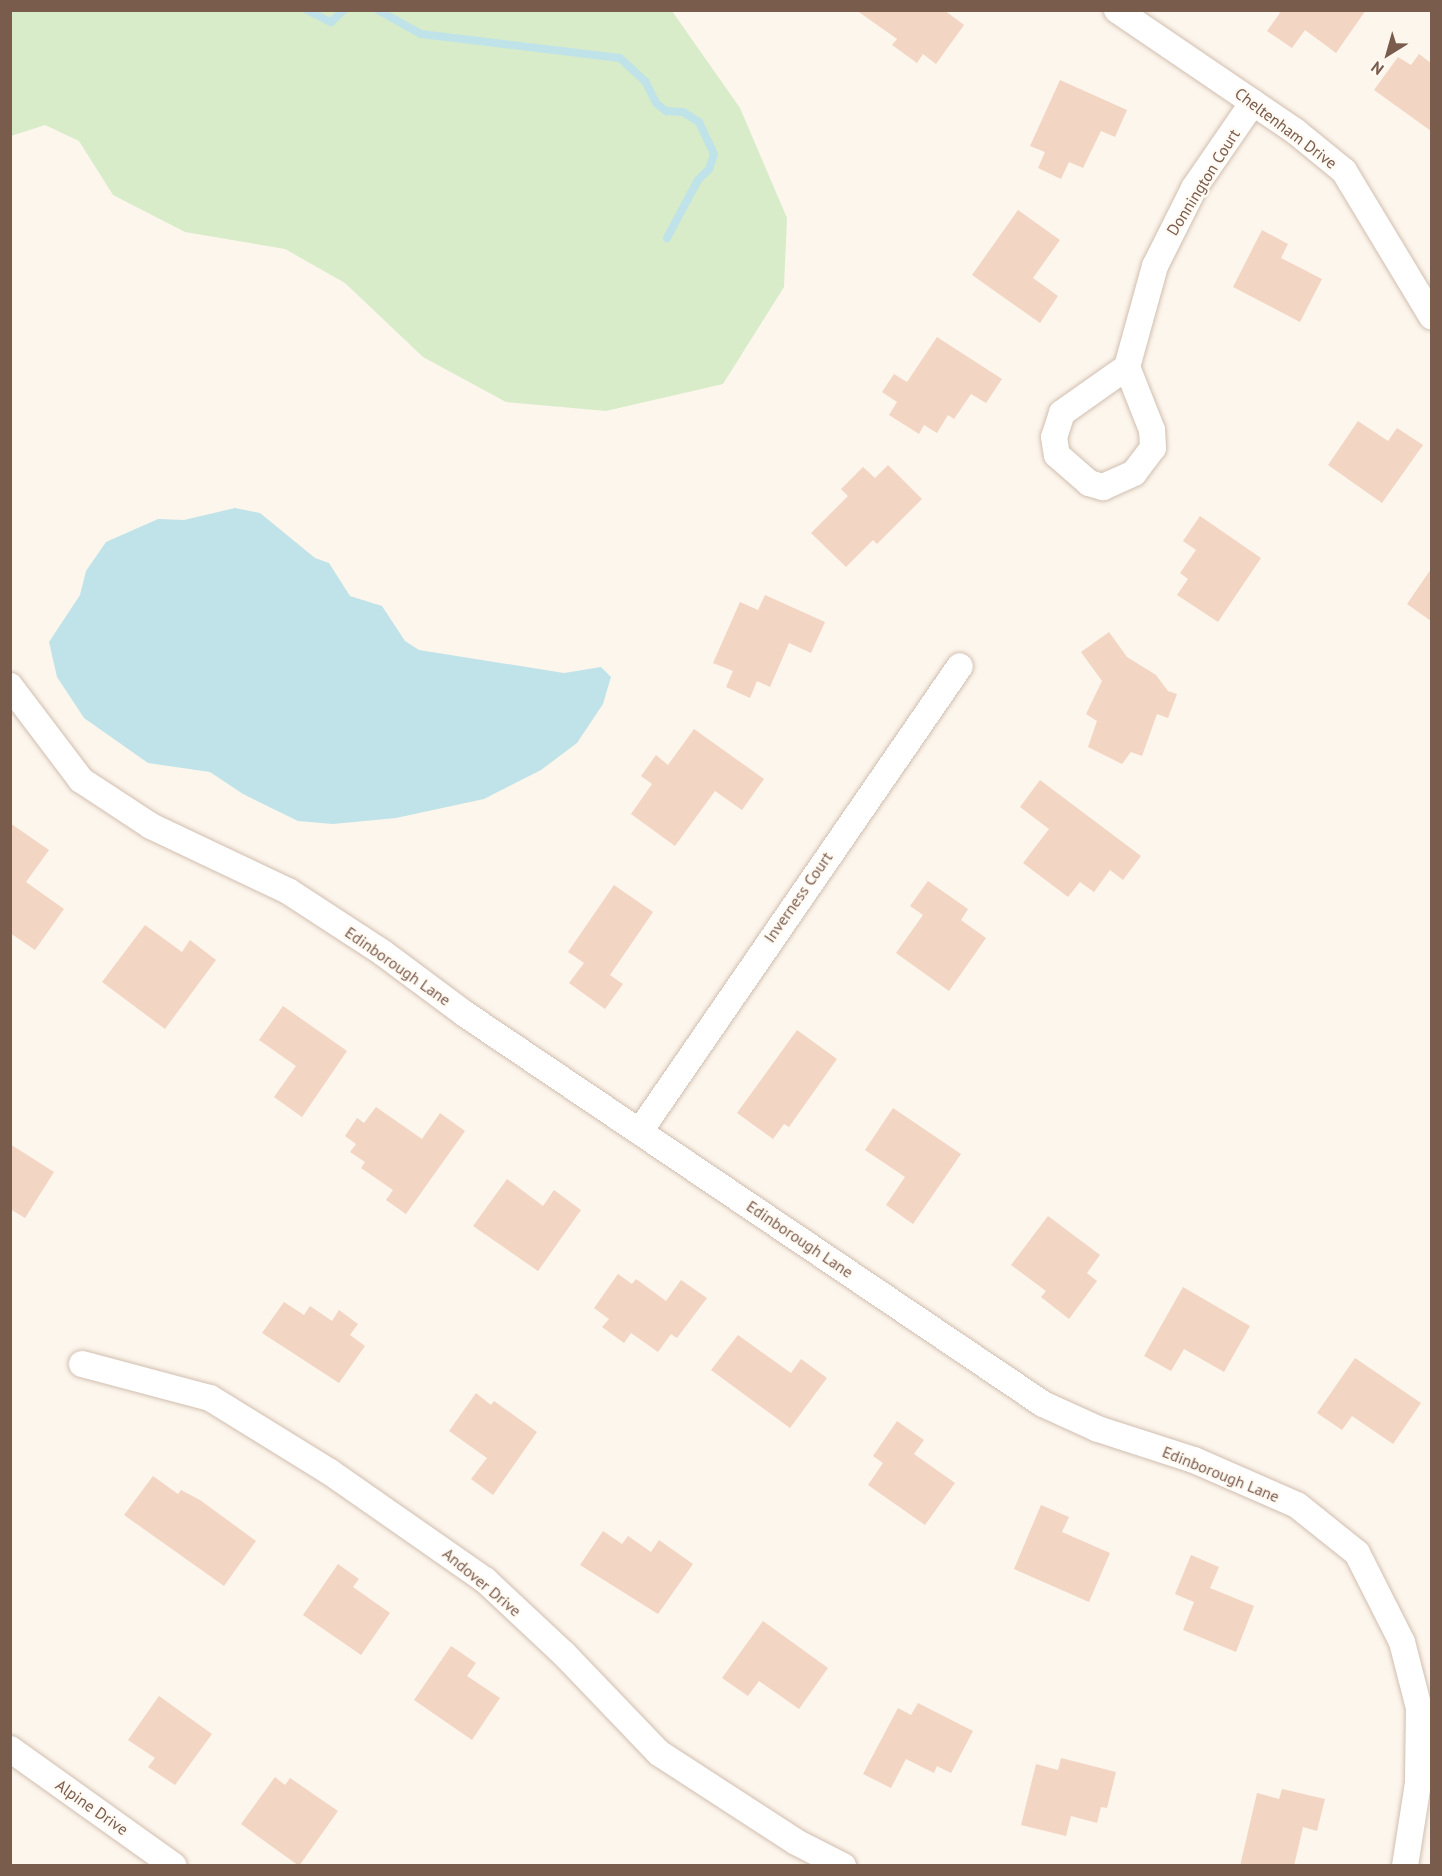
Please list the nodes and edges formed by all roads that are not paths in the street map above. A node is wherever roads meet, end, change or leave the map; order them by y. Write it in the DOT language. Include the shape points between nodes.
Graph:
graph roads {
  1 [pos="1117,10"];
  2 [pos="1253,102"];
  3 [pos="1431,317"];
  4 [pos="1127,367"];
  5 [pos="960,666"];
  6 [pos="10,686"];
  7 [pos="640,1131"];
  8 [pos="82,1364"];
  9 [pos="10,1749"];
  10 [pos="837,1864"];
  11 [pos="174,1866"];
  12 [pos="1405,1866"];
  1 -- 2 [label="street, Cheltenham Drive"];
  2 -- 3 [label="street, Cheltenham Drive" via="1344,171"];
  2 -- 4 [label="street, Donnington Court" via="1194,188 1167,240"];
  4 -- 4 [label="street" via="1062,413 1054,437 1057,455 1089,483 1103,487 1134,473 1153,448 1152,430"];
  5 -- 7 [label="street, Inverness Court"];
  6 -- 7 [label="street, Edinborough Lane" via="81,780 151,826 288,891"];
  7 -- 12 [label="street, Edinborough Lane" via="1043,1404 1098,1429 1194,1460 1297,1505 1357,1553 1402,1642 1419,1708 1418,1784"];
  8 -- 10 [label="street, Andover Drive" via="210,1398 330,1472 485,1580 659,1752 796,1842"];
  9 -- 11 [label="street, Alpine Drive"];
}
